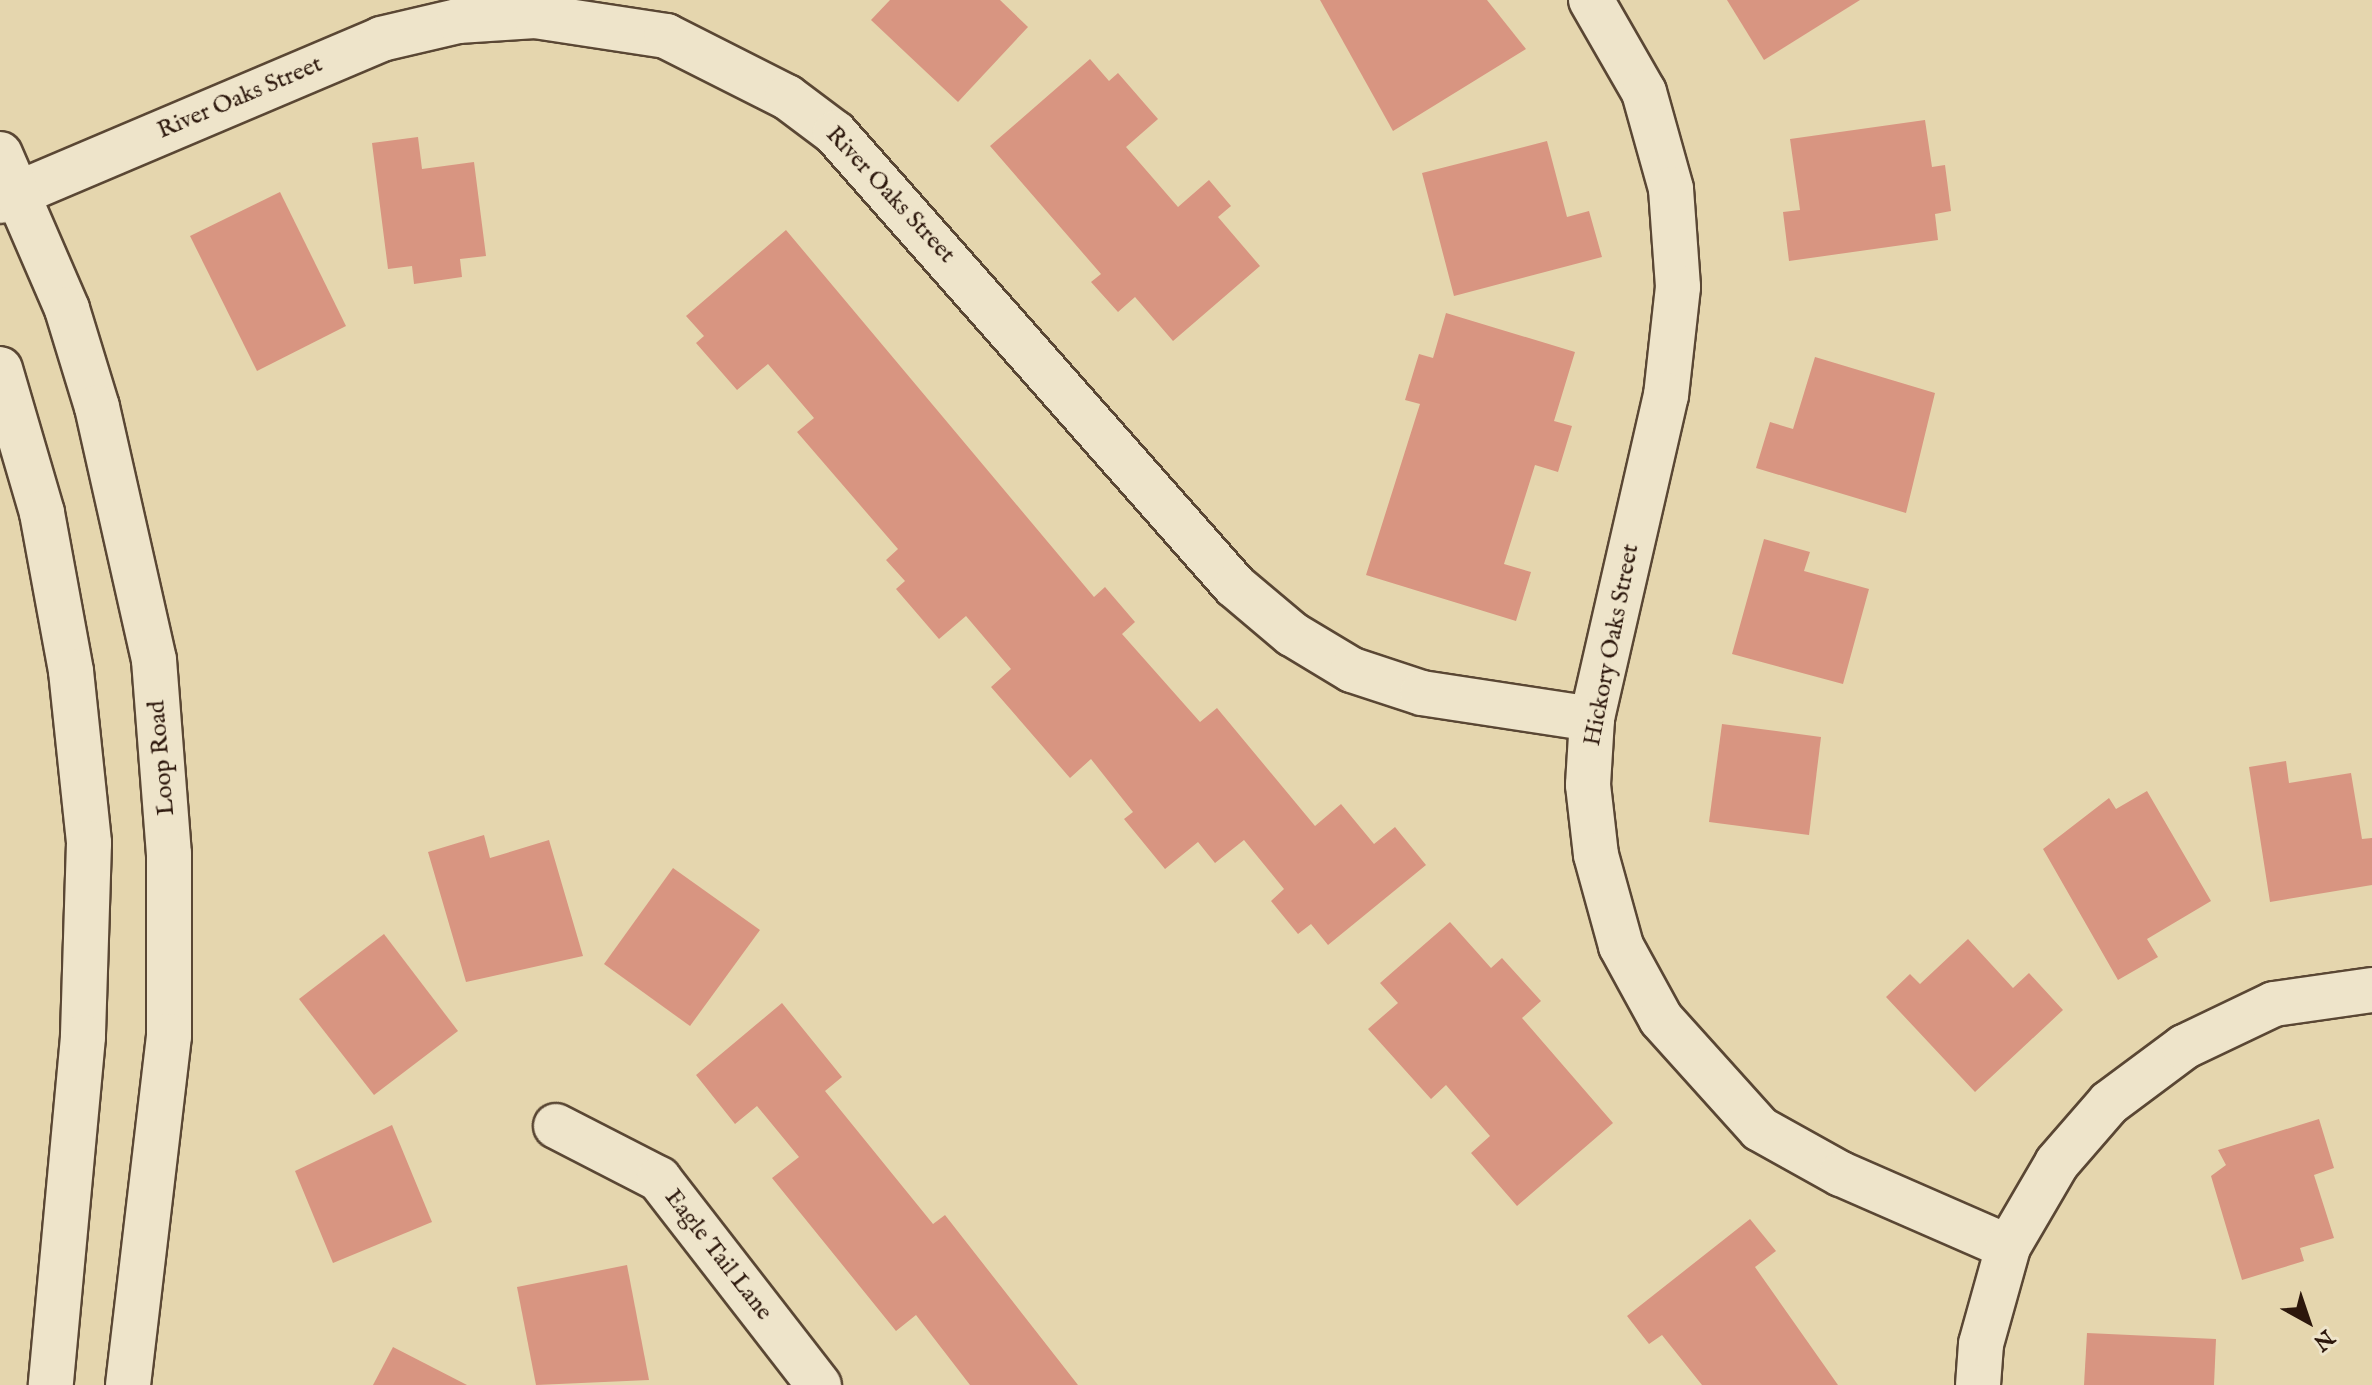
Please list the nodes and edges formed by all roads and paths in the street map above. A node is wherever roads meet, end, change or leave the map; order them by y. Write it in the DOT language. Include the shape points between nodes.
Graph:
graph roads {
  1 [pos="1591,0"];
  2 [pos="6,183"];
  3 [pos="0,369"];
  4 [pos="1592,719"];
  5 [pos="2372,990"];
  6 [pos="556,1126"];
  7 [pos="2008,1247"];
  8 [pos="51,1385"];
  9 [pos="128,1385"];
  10 [pos="819,1385"];
  11 [pos="1978,1385"];
  1 -- 4 [label="street, Hickory Oaks Street" via="1644,92 1671,189 1678,287 1666,395"];
  2 -- 4 [label="street, River Oaks Street" via="381,39 458,21 535,16 666,36 787,97 835,133 1235,586 1292,634 1352,670 1422,693"];
  2 -- 9 [label="street, Loop Road" via="97,407 154,660 169,854 169,1036"];
  3 -- 8 [label="street" via="42,513 71,671 89,843 83,1037"];
  4 -- 7 [label="street, Hickory Oaks Street" via="1588,785 1596,855 1621,946 1661,1019 1760,1129 1841,1174"];
  5 -- 7 [label="street" via="2274,1004 2184,1047 2109,1103 2057,1163"];
  6 -- 10 [label="street, Eagle Tail Lane" via="659,1179"];
  7 -- 11 [label="street" via="1981,1344"];
}
